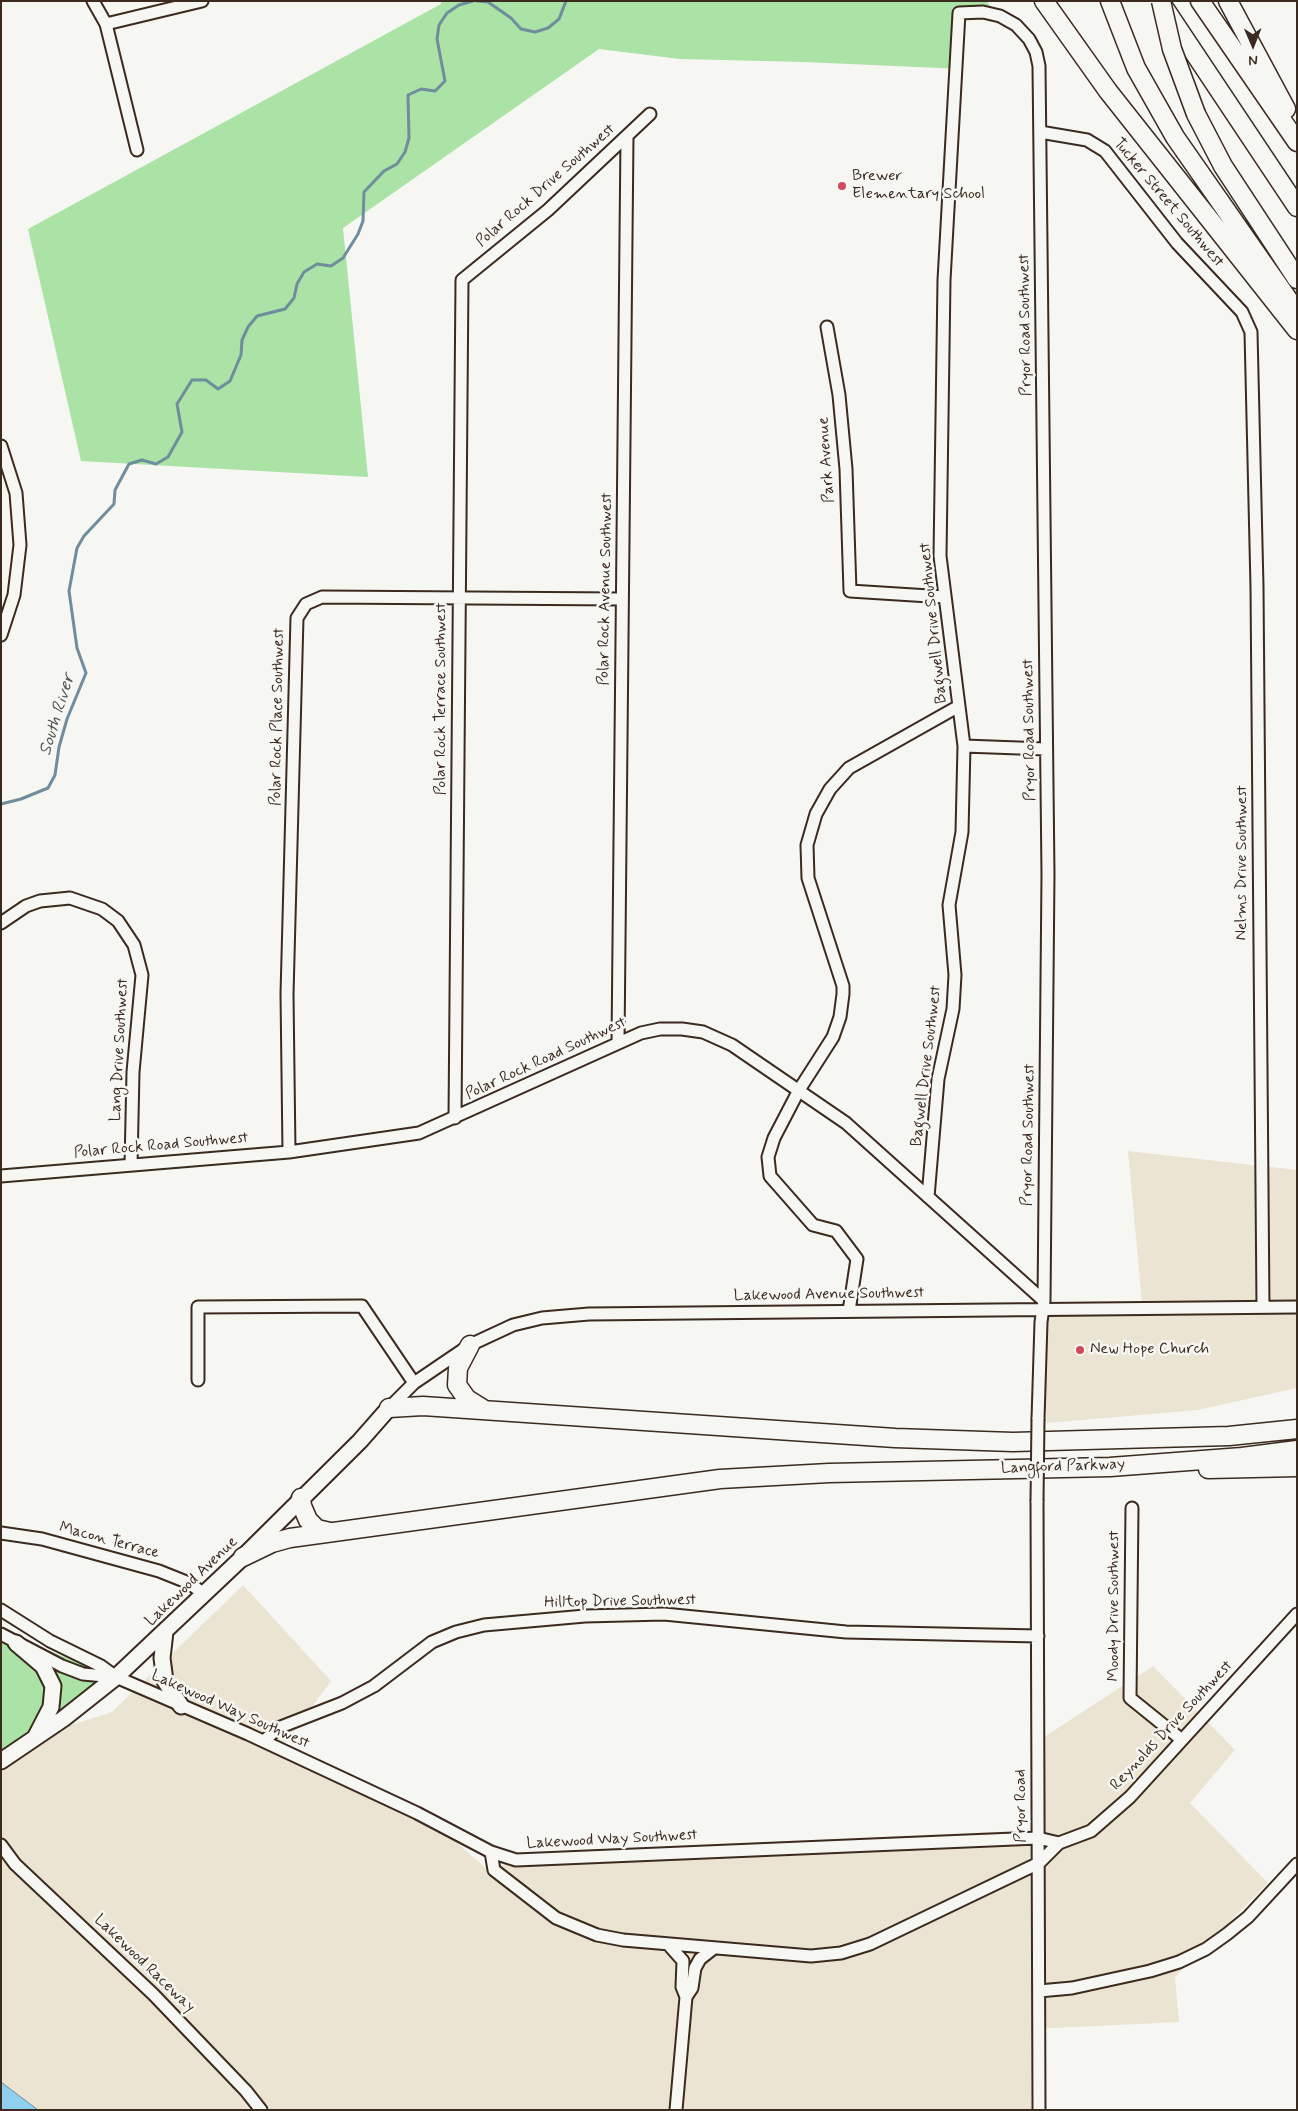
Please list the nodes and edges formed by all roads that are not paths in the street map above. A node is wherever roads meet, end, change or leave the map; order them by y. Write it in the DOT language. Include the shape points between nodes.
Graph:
graph roads {
  1 [pos="93,1"];
  2 [pos="202,1"];
  3 [pos="1044,1"];
  4 [pos="1049,1"];
  5 [pos="1110,1"];
  6 [pos="1161,1"];
  7 [pos="1200,1"];
  8 [pos="1228,1"];
  9 [pos="958,13"];
  10 [pos="106,24"];
  11 [pos="1080,54"];
  12 [pos="650,114"];
  13 [pos="1297,129"];
  14 [pos="1040,132"];
  15 [pos="627,137"];
  16 [pos="1297,142"];
  17 [pos="137,150"];
  18 [pos="1297,207"];
  19 [pos="1297,279"];
  20 [pos="462,280"];
  21 [pos="1297,312"];
  22 [pos="828,327"];
  23 [pos="1297,330"];
  24 [pos="1253,418"];
  25 [pos="1,446"];
  26 [pos="460,597"];
  27 [pos="945,597"];
  28 [pos="622,599"];
  29 [pos="1,635"];
  30 [pos="959,706"];
  31 [pos="964,746"];
  32 [pos="1046,749"];
  33 [pos="1,923"];
  34 [pos="618,1042"];
  35 [pos="799,1090"];
  36 [pos="456,1118"];
  37 [pos="290,1152"];
  38 [pos="131,1165"];
  39 [pos="1,1176"];
  40 [pos="928,1197"];
  41 [pos="1043,1306"];
  42 [pos="1263,1307"];
  43 [pos="1297,1307"];
  44 [pos="849,1311"];
  45 [pos="470,1345"];
  46 [pos="198,1380"];
  47 [pos="414,1383"];
  48 [pos="389,1408"];
  49 [pos="483,1409"];
  50 [pos="1297,1421"];
  51 [pos="1297,1429"];
  52 [pos="1229,1436"];
  53 [pos="1297,1450"];
  54 [pos="1110,1467"];
  55 [pos="1297,1467"];
  56 [pos="301,1498"];
  57 [pos="1037,1501"];
  58 [pos="1132,1508"];
  59 [pos="330,1532"];
  60 [pos="1,1533"];
  61 [pos="242,1557"];
  62 [pos="204,1594"];
  63 [pos="1,1610"];
  64 [pos="1297,1614"];
  65 [pos="165,1632"];
  66 [pos="1,1634"];
  67 [pos="1038,1636"];
  68 [pos="16,1642"];
  69 [pos="116,1678"];
  70 [pos="181,1706"];
  71 [pos="1182,1740"];
  72 [pos="33,1741"];
  73 [pos="264,1741"];
  74 [pos="1,1760"];
  75 [pos="1038,1838"];
  76 [pos="1059,1843"];
  77 [pos="1,1845"];
  78 [pos="491,1852"];
  79 [pos="1038,1863"];
  80 [pos="1297,1864"];
  81 [pos="668,1944"];
  82 [pos="714,1948"];
  83 [pos="1039,1991"];
  84 [pos="686,1997"];
  85 [pos="260,2110"];
  86 [pos="676,2110"];
  87 [pos="1039,2110"];
  1 -- 10 [label="street"];
  2 -- 10 [label="street"];
  3 -- 11 [label="highway"];
  4 -- 11 [label="highway"];
  5 -- 21 [label="highway" via="1136,68 1175,136"];
  6 -- 18 [label="highway"];
  6 -- 19 [label="highway, bridge" via="1175,58 1196,114 1223,166"];
  7 -- 16 [label="highway"];
  8 -- 13 [label="highway"];
  9 -- 14 [label="street, Pryor Road Southwest" via="983,12 1000,16 1029,38 1039,66"];
  9 -- 27 [label="street, Bagwell Drive Southwest" via="944,280 940,556"];
  10 -- 17 [label="street"];
  11 -- 23 [label="highway"];
  12 -- 15 [label="street, Polar Rock Drive Southwest"];
  14 -- 24 [label="street, Tucker Street Southwest" via="1088,140 1105,151 1177,243 1242,312 1251,332"];
  14 -- 32 [label="street, Pryor Road Southwest"];
  15 -- 20 [label="street, Polar Rock Drive Southwest" via="548,210"];
  15 -- 28 [label="street, Polar Rock Avenue Southwest"];
  20 -- 26 [label="street, Polar Rock Terrace Southwest"];
  22 -- 27 [label="street, Park Avenue" via="846,469 850,591"];
  24 -- 42 [label="street, Nelms Drive Southwest"];
  25 -- 29 [label="street" via="16,493 20,545 14,595"];
  26 -- 28 [label="street, Polar Rock Place Southwest"];
  26 -- 36 [label="street, Polar Rock Terrace Southwest"];
  26 -- 37 [label="street, Polar Rock Place Southwest" via="322,597 306,604 297,618 287,994"];
  27 -- 30 [label="street, Bagwell Drive Southwest"];
  28 -- 34 [label="street, Polar Rock Avenue Southwest"];
  30 -- 31 [label="street, Bagwell Drive Southwest"];
  30 -- 35 [label="street" via="850,768 830,789 816,814 807,845 808,878 843,994 833,1037"];
  31 -- 32 [label="street"];
  31 -- 40 [label="street, Bagwell Drive Southwest" via="962,832 948,905 955,975 953,1009 938,1079"];
  32 -- 41 [label="street, Pryor Road Southwest" via="1048,874"];
  33 -- 38 [label="street, Lang Drive Southwest" via="26,906 70,898 102,909 118,921 134,945 142,975 133,1072"];
  34 -- 35 [label="street, Polar Rock Road Southwest" via="660,1029 703,1032 732,1045"];
  34 -- 36 [label="street, Polar Rock Road Southwest"];
  35 -- 40 [label="street, Polar Rock Road Southwest" via="846,1123"];
  35 -- 44 [label="street" via="774,1138 768,1157 770,1176 813,1226 836,1231 857,1259"];
  36 -- 37 [label="street, Polar Rock Road Southwest" via="419,1133"];
  37 -- 38 [label="street, Polar Rock Road Southwest"];
  38 -- 39 [label="street, Polar Rock Road Southwest"];
  40 -- 41 [label="street, Polar Rock Road Southwest"];
  41 -- 42 [label="street, Lakewood Avenue Southwest"];
  41 -- 44 [label="street, Lakewood Avenue Southwest"];
  41 -- 57 [label="street, Pryor Road Southwest, bridge"];
  42 -- 43 [label="street, Lakewood Avenue Southwest"];
  44 -- 45 [label="street, Lakewood Avenue Southwest" via="554,1317 513,1324"];
  45 -- 47 [label="street, Lakewood Avenue Southwest"];
  45 -- 49 [label="highway" via="458,1368 457,1386 467,1399"];
  46 -- 47 [label="street" via="198,1307 362,1306"];
  47 -- 48 [label="street, Lakewood Avenue Southwest"];
  48 -- 49 [label="highway, Langford Parkway"];
  48 -- 56 [label="main road, Lakewood Avenue"];
  49 -- 52 [label="highway, Langford Parkway" via="895,1438 1013,1442"];
  50 -- 52 [label="highway"];
  51 -- 52 [label="highway, Langford Parkway"];
  53 -- 54 [label="highway, Langford Parkway"];
  54 -- 55 [label="highway" via="1243,1470"];
  54 -- 59 [label="highway, Langford Parkway" via="720,1478"];
  56 -- 59 [label="highway" via="308,1520 317,1529"];
  56 -- 61 [label="main road, Lakewood Avenue"];
  57 -- 67 [label="street, Pryor Road"];
  58 -- 71 [label="street, Moody Drive Southwest" via="1130,1698"];
  59 -- 61 [label="highway, Langford Parkway" via="290,1538"];
  60 -- 62 [label="street, Macon Terrace" via="42,1539 159,1571 188,1583"];
  61 -- 62 [label="main road, Lakewood Avenue"];
  62 -- 65 [label="main road, Lakewood Avenue"];
  63 -- 69 [label="street" via="50,1641 101,1666"];
  64 -- 71 [label="street, Reynolds Drive Southwest"];
  65 -- 69 [label="main road, Lakewood Avenue"];
  65 -- 70 [label="main road" via="164,1681"];
  66 -- 68 [label="street"];
  67 -- 73 [label="street, Hilltop Drive Southwest" via="846,1632 664,1614 586,1616 484,1625 432,1642 374,1686 342,1703 278,1728"];
  67 -- 75 [label="street, Pryor Road"];
  68 -- 69 [label="street" via="83,1674"];
  68 -- 72 [label="main road" via="43,1666 54,1686 51,1707"];
  69 -- 70 [label="street, Lakewood Way Southwest"];
  69 -- 72 [label="main road, Lakewood Avenue"];
  70 -- 73 [label="street, Lakewood Way Southwest"];
  71 -- 76 [label="street, Reynolds Drive Southwest" via="1130,1797 1090,1831"];
  72 -- 74 [label="main road, Lakewood Avenue"];
  73 -- 78 [label="street, Lakewood Way Southwest" via="417,1813"];
  75 -- 76 [label="street, Lakewood Way Southwest"];
  75 -- 78 [label="street, Lakewood Way Southwest" via="523,1860"];
  75 -- 79 [label="street, Pryor Road"];
  76 -- 79 [label="street"];
  77 -- 85 [label="street, Lakewood Raceway" via="15,1864 153,1994 246,2091"];
  78 -- 81 [label="street" via="494,1870 556,1918 597,1936"];
  79 -- 82 [label="street" via="870,1944 841,1953 811,1956"];
  79 -- 83 [label="street, Pryor Road"];
  80 -- 83 [label="street" via="1248,1917 1206,1949 1150,1971 1072,1988"];
  81 -- 82 [label="street"];
  81 -- 84 [label="street" via="683,1961 682,1987"];
  82 -- 84 [label="street" via="700,1959 692,1988"];
  83 -- 87 [label="street, Pryor Road"];
  84 -- 86 [label="street"];
}
